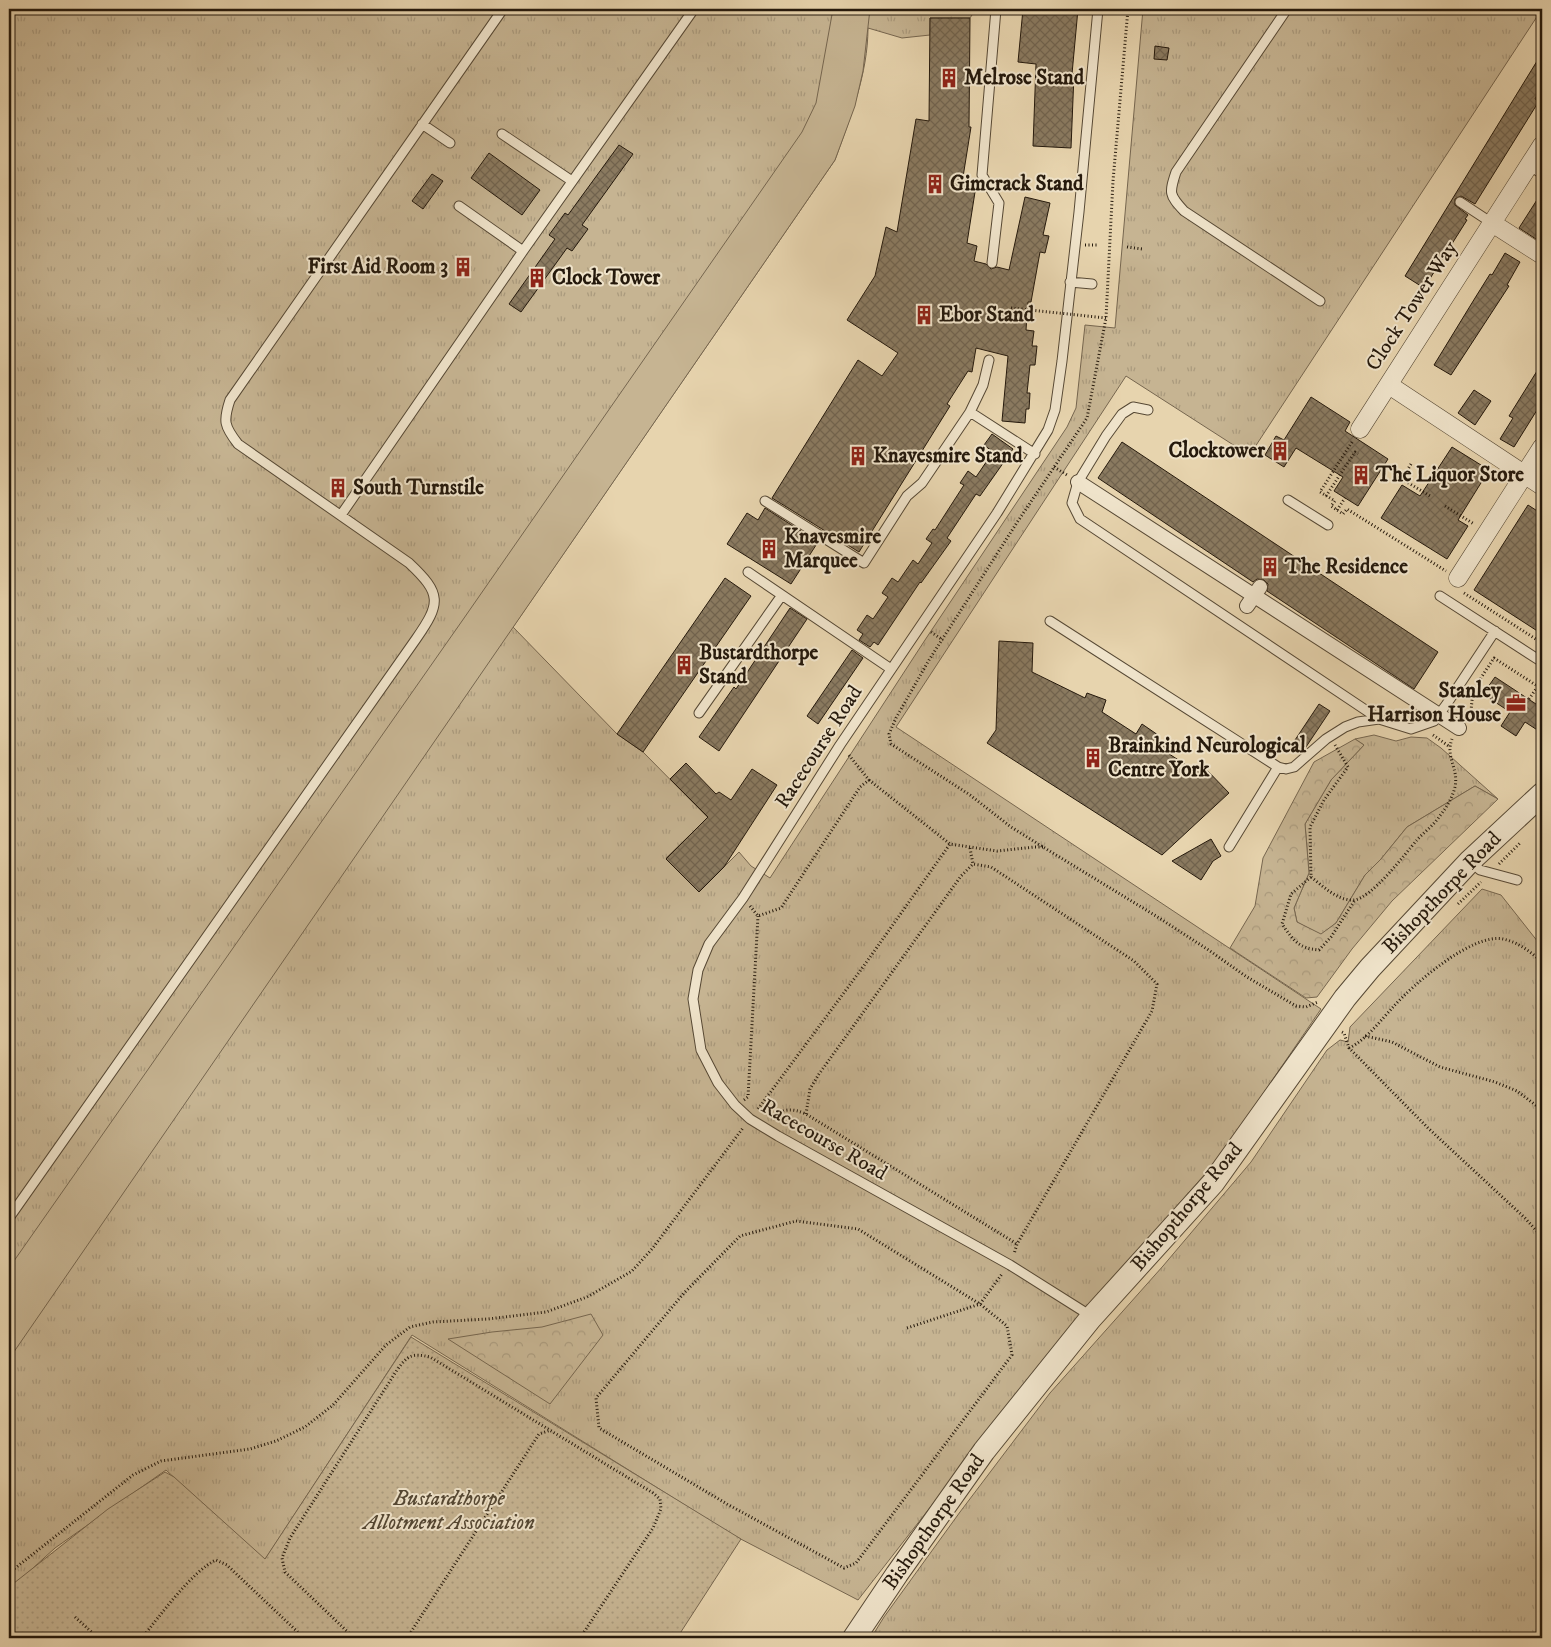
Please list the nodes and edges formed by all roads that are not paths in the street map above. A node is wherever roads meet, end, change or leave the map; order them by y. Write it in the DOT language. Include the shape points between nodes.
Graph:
graph roads {
  1 [pos="503,9"];
  2 [pos="694,9"];
  3 [pos="996,9"];
  4 [pos="1098,9"];
  5 [pos="1287,9"];
  6 [pos="422,124"];
  7 [pos="502,134"];
  8 [pos="450,143"];
  9 [pos="1542,145"];
  10 [pos="1536,169"];
  11 [pos="572,181"];
  12 [pos="1460,202"];
  13 [pos="459,206"];
  14 [pos="1492,223"];
  15 [pos="523,251"];
  16 [pos="1542,255"];
  17 [pos="992,263"];
  18 [pos="1070,282"];
  19 [pos="1092,284"];
  20 [pos="1320,301"];
  21 [pos="989,360"];
  22 [pos="1389,385"];
  23 [pos="1148,410"];
  24 [pos="970,412"];
  25 [pos="1360,429"];
  26 [pos="1542,446"];
  27 [pos="1035,454"];
  28 [pos="1524,474"];
  29 [pos="1078,482"];
  30 [pos="1542,486"];
  31 [pos="1288,500"];
  32 [pos="765,501"];
  33 [pos="341,515"];
  34 [pos="1328,525"];
  35 [pos="748,572"];
  36 [pos="1458,578"];
  37 [pos="782,595"];
  38 [pos="1440,596"];
  39 [pos="1050,621"];
  40 [pos="1495,631"];
  41 [pos="1542,662"];
  42 [pos="891,669"];
  43 [pos="699,713"];
  44 [pos="1439,715"];
  45 [pos="1379,719"];
  46 [pos="1459,728"];
  47 [pos="1278,767"];
  48 [pos="1542,794"];
  49 [pos="1229,846"];
  50 [pos="1470,860"];
  51 [pos="1517,880"];
  52 [pos="9,1218"];
  53 [pos="1090,1320"];
  54 [pos="854,1638"];
  1 -- 6 [label="lane"];
  2 -- 11 [label="lane"];
  3 -- 17 [label="lane" via="982,176 999,203"];
  4 -- 18 [label="lane, Racecourse Road"];
  5 -- 20 [label="lane" via="1176,172 1170,189 1174,200 1184,211"];
  6 -- 8 [label="lane"];
  6 -- 33 [label="lane" via="230,400 224,418 227,431 238,444"];
  7 -- 11 [label="lane"];
  9 -- 10 [label="street, Clock Tower Way"];
  10 -- 14 [label="street, Clock Tower Way"];
  11 -- 15 [label="lane"];
  12 -- 14 [label="lane"];
  13 -- 15 [label="lane"];
  14 -- 16 [label="street"];
  14 -- 22 [label="street, Clock Tower Way"];
  15 -- 33 [label="lane"];
  18 -- 19 [label="lane"];
  18 -- 27 [label="lane, Racecourse Road" via="1055,410"];
  21 -- 24 [label="lane" via="983,385"];
  22 -- 25 [label="street, Clock Tower Way"];
  22 -- 28 [label="street"];
  23 -- 29 [label="lane" via="1133,407 1122,414"];
  24 -- 27 [label="lane"];
  24 -- 32 [label="lane" via="922,483 907,496 864,563"];
  26 -- 28 [label="street"];
  27 -- 42 [label="lane, Racecourse Road"];
  28 -- 30 [label="street"];
  28 -- 36 [label="street"];
  29 -- 44 [label="street"];
  29 -- 45 [label="lane" via="1072,503 1080,519"];
  31 -- 34 [label="lane"];
  33 -- 52 [label="lane" via="424,576 434,593 434,608 424,627"];
  35 -- 37 [label="lane"];
  37 -- 42 [label="lane"];
  37 -- 43 [label="lane"];
  38 -- 40 [label="lane"];
  39 -- 47 [label="lane"];
  40 -- 41 [label="lane"];
  40 -- 44 [label="lane"];
  42 -- 53 [label="lane, Racecourse Road" via="744,898 709,944 698,970 693,999 701,1050 718,1084 750,1119 1010,1265 1083,1311"];
  44 -- 45 [label="lane" via="1434,721 1411,729"];
  44 -- 46 [label="street"];
  45 -- 47 [label="lane" via="1345,727 1294,767"];
  47 -- 49 [label="lane"];
  48 -- 50 [label="street, Bishopthorpe Road"];
  50 -- 51 [label="lane" via="1480,870"];
  50 -- 53 [label="street, Bishopthorpe Road" via="1345,998 1212,1183"];
  53 -- 54 [label="street, Bishopthorpe Road" via="984,1450"];
}
